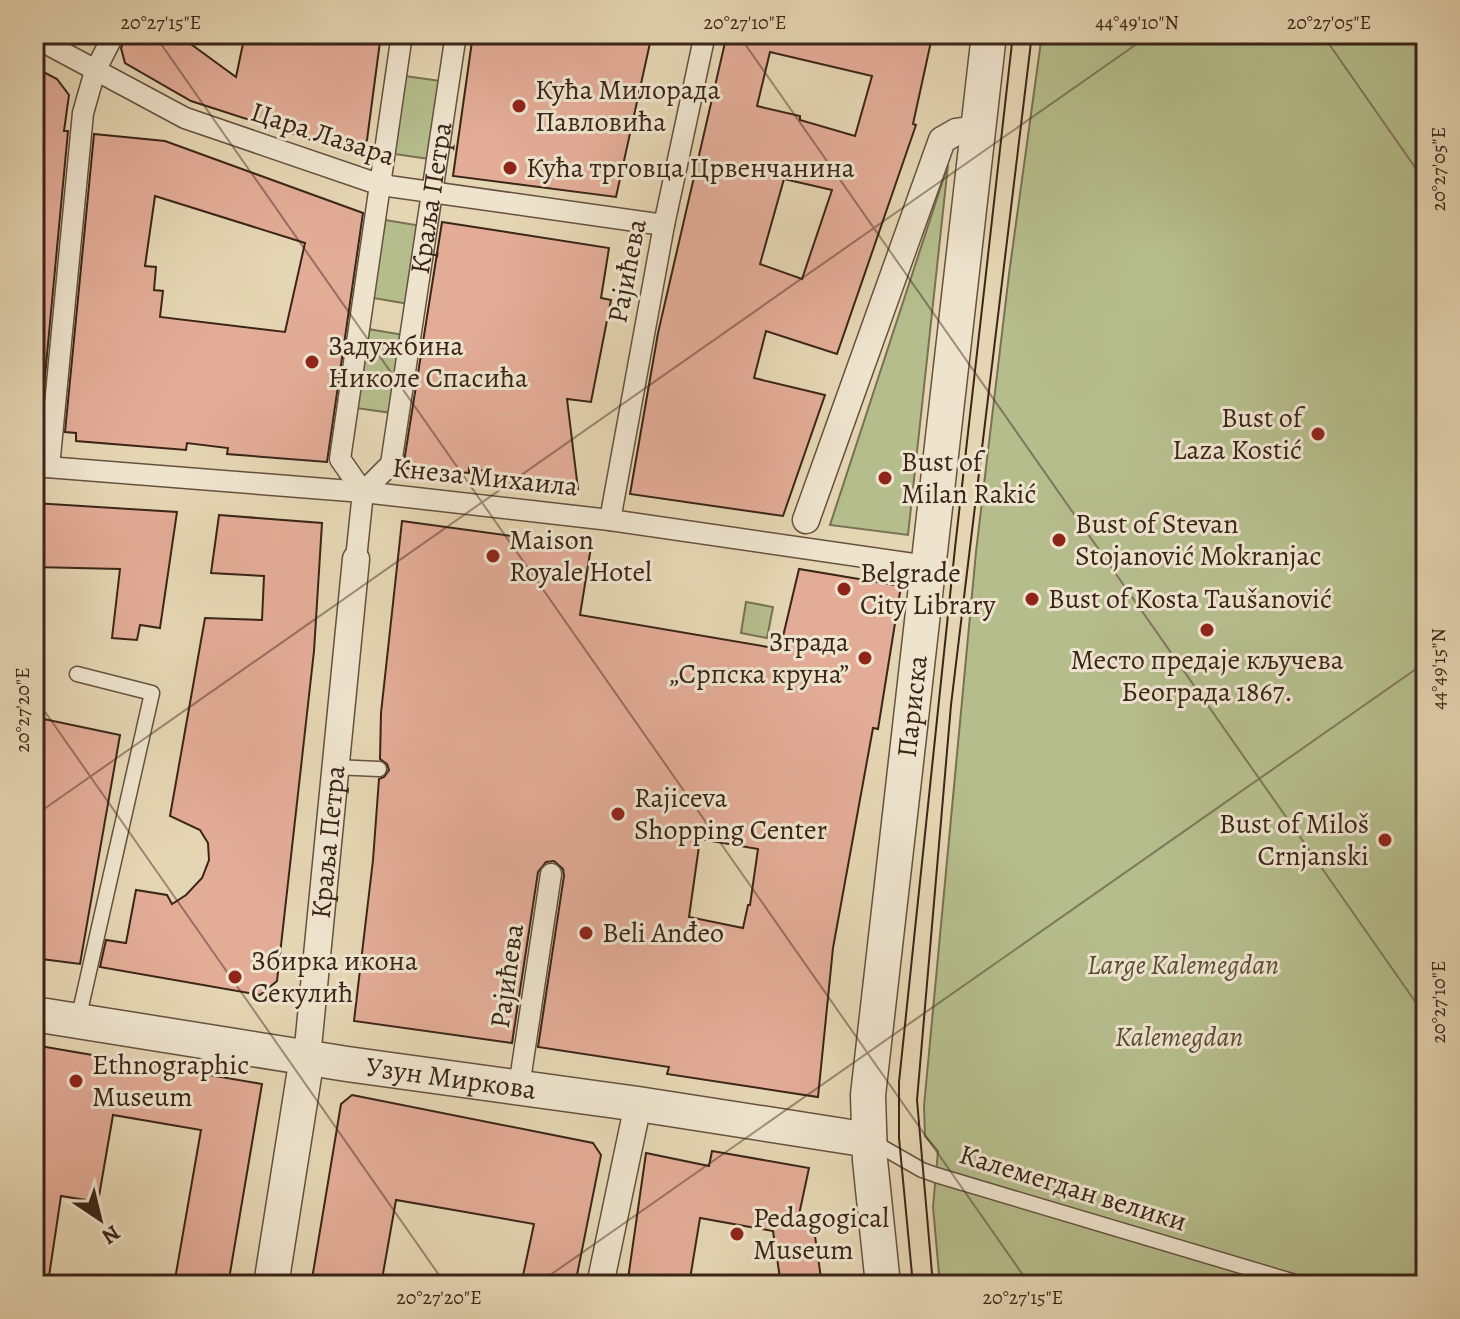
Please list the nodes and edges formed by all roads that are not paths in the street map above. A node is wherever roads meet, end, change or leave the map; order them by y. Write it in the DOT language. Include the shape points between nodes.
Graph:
graph roads {
  1 [pos="114,34"];
  2 [pos="402,34"];
  3 [pos="456,34"];
  4 [pos="705,34"];
  5 [pos="989,34"];
  6 [pos="34,37"];
  7 [pos="95,71"];
  8 [pos="979,129"];
  9 [pos="381,185"];
  10 [pos="433,192"];
  11 [pos="664,225"];
  12 [pos="41,466"];
  13 [pos="363,492"];
  14 [pos="610,520"];
  15 [pos="806,520"];
  16 [pos="356,559"];
  17 [pos="927,566"];
  18 [pos="77,674"];
  19 [pos="334,767"];
  20 [pos="379,769"];
  21 [pos="551,874"];
  22 [pos="34,1014"];
  23 [pos="78,1021"];
  24 [pos="307,1057"];
  25 [pos="519,1087"];
  26 [pos="638,1104"];
  27 [pos="869,1140"];
  28 [pos="271,1285"];
  29 [pos="600,1285"];
  30 [pos="883,1285"];
  31 [pos="1305,1285"];
  1 -- 7 [label="street"];
  2 -- 9 [label="street, Краља Петра"];
  3 -- 10 [label="street, Краља Петра"];
  4 -- 11 [label="street, Рајићева"];
  5 -- 8 [label="street, Париска"];
  6 -- 7 [label="street, Цара Лазара"];
  7 -- 9 [label="street, Цара Лазара" via="185,118"];
  7 -- 12 [label="street" via="83,113"];
  8 -- 15 [label="street" via="942,140"];
  8 -- 17 [label="street, Париска"];
  9 -- 10 [label="street, Цара Лазара"];
  9 -- 13 [label="street, Краља Петра" via="340,459"];
  10 -- 11 [label="street, Цара Лазара"];
  10 -- 13 [label="street, Краља Петра" via="391,464"];
  11 -- 14 [label="street, Рајићева"];
  12 -- 13 [label="street, Кнеза Михаила"];
  13 -- 14 [label="street, Кнеза Михаила"];
  13 -- 16 [label="street, Краља Петра"];
  14 -- 17 [label="street, Кнеза Михаила"];
  16 -- 19 [label="street, Краља Петра"];
  17 -- 27 [label="street, Париска" via="868,1095"];
  18 -- 23 [label="lane" via="152,693"];
  19 -- 20 [label="lane"];
  19 -- 24 [label="street, Краља Петра"];
  21 -- 25 [label="street, Рајићева"];
  22 -- 23 [label="street, Узун Миркова"];
  23 -- 24 [label="street, Узун Миркова"];
  24 -- 25 [label="street, Узун Миркова"];
  24 -- 28 [label="street, Краља Петра"];
  25 -- 26 [label="street, Узун Миркова"];
  26 -- 27 [label="street, Узун Миркова"];
  26 -- 29 [label="street"];
  27 -- 30 [label="street, Париска"];
  27 -- 31 [label="lane, Калемегдан велики" via="936,1175"];
}
